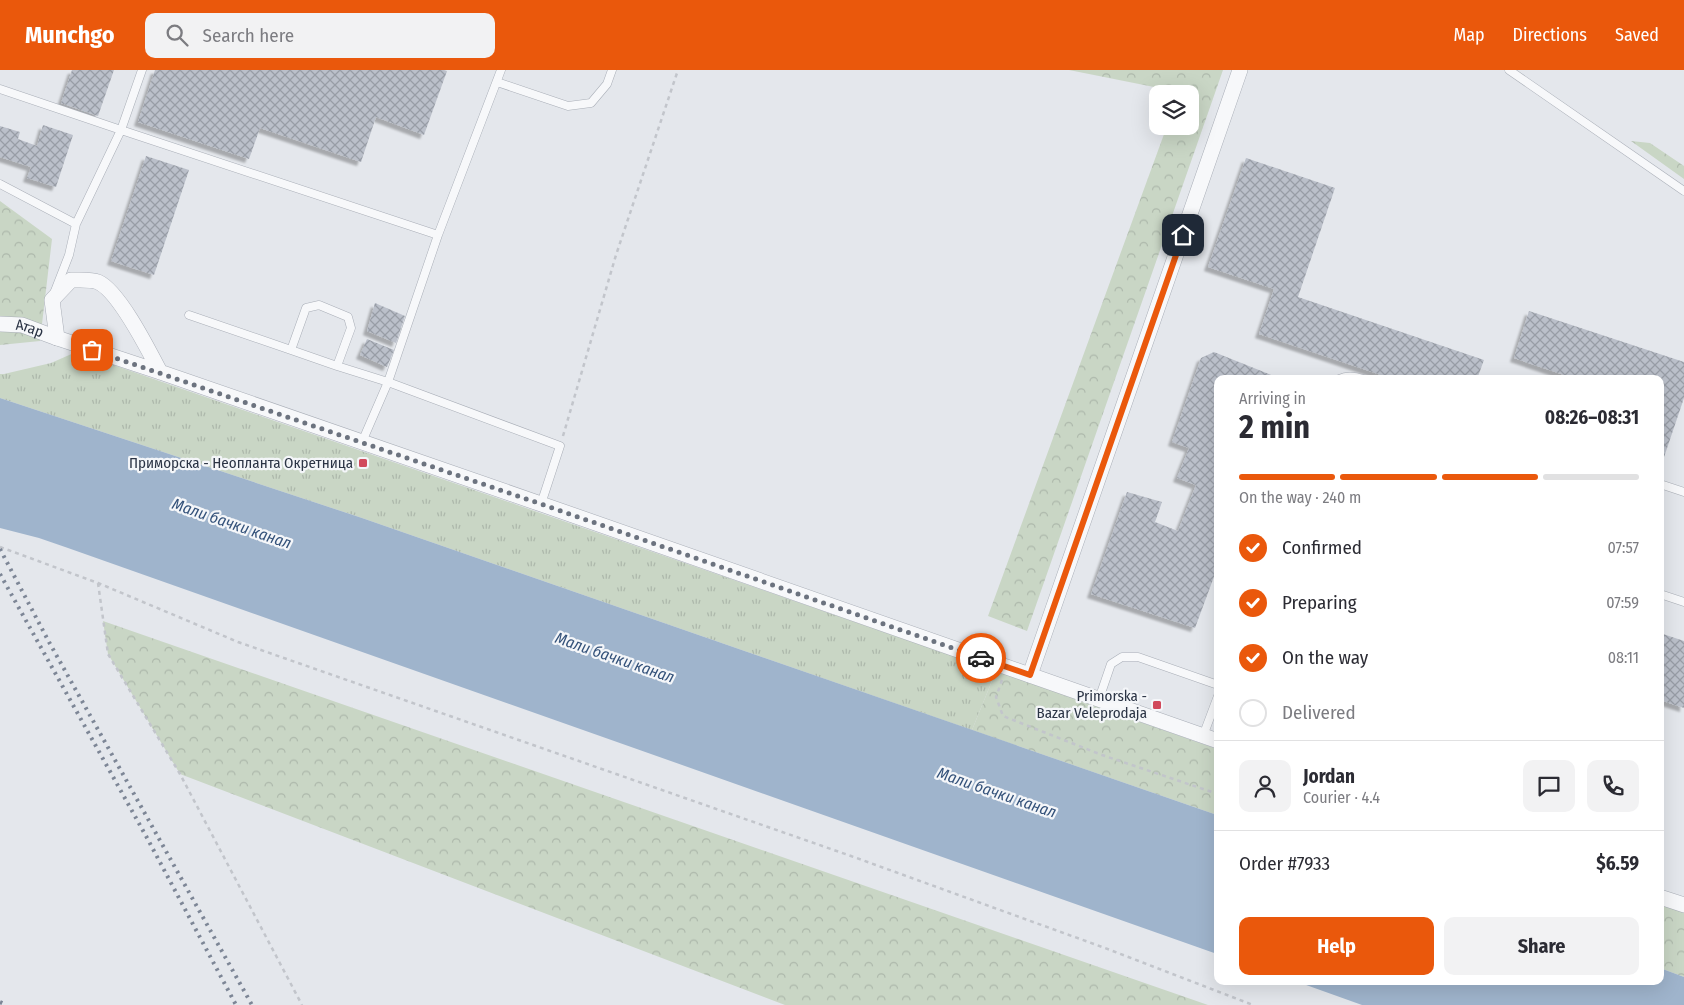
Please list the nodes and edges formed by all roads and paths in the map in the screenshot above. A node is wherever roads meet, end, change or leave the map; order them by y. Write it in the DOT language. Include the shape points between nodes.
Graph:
graph roads {
  1 [pos="142,70"];
  2 [pos="501,70"];
  3 [pos="612,70"];
  4 [pos="678,70"];
  5 [pos="1240,70"];
  6 [pos="1510,70"];
  7 [pos="497,82"];
  8 [pos="0,89"];
  9 [pos="121,130"];
  10 [pos="0,184"];
  11 [pos="1684,191"];
  12 [pos="76,224"];
  13 [pos="438,235"];
  14 [pos="52,300"];
  15 [pos="189,315"];
  16 [pos="0,324"];
  17 [pos="58,338"];
  18 [pos="291,350"];
  19 [pos="337,366"];
  20 [pos="160,372"];
  21 [pos="388,382"];
  22 [pos="362,442"];
  23 [pos="560,446"];
  24 [pos="1664,487"];
  25 [pos="1684,492"];
  26 [pos="541,504"];
  27 [pos="0,547"];
  28 [pos="98,583"];
  29 [pos="1664,595"];
  30 [pos="1684,602"];
  31 [pos="1006,667"];
  32 [pos="1030,675"];
  33 [pos="1214,684"];
  34 [pos="1099,699"];
  35 [pos="1214,707"];
  36 [pos="1203,736"];
  37 [pos="1214,740"];
  38 [pos="1214,793"];
  39 [pos="1664,898"];
  40 [pos="1684,906"];
  41 [pos="302,1005"];
  42 [pos="1253,1005"];
  1 -- 9 [label="lane"];
  2 -- 7 [label="lane"];
  3 -- 7 [label="lane" via="607,84 591,103 568,106"];
  4 -- 23 [label="path" via="616,255"];
  5 -- 32 [label="street"];
  6 -- 11 [label="lane"];
  7 -- 13 [label="lane"];
  8 -- 9 [label="lane"];
  9 -- 12 [label="lane"];
  9 -- 13 [label="lane"];
  10 -- 12 [label="lane"];
  12 -- 14 [label="lane" via="69,255"];
  13 -- 21 [label="lane"];
  14 -- 17 [label="street"];
  14 -- 20 [label="street" via="71,280 98,282 116,297"];
  15 -- 18 [label="lane"];
  16 -- 17 [label="street, Атар" via="22,324"];
  17 -- 20 [label="street, Атар"];
  18 -- 19 [label="lane"];
  18 -- 19 [label="lane" via="306,308 319,305 348,317 351,328"];
  19 -- 21 [label="lane"];
  20 -- 22 [label="street, Атар"];
  21 -- 22 [label="lane"];
  21 -- 23 [label="lane"];
  22 -- 26 [label="street, Атар"];
  23 -- 26 [label="lane"];
  24 -- 25 [label="lane"];
  26 -- 31 [label="street, Атар"];
  27 -- 28 [label="path"];
  28 -- 41 [label="path" via="108,654 180,774"];
  28 -- 42 [label="path" via="238,642 850,856"];
  29 -- 30 [label="lane"];
  31 -- 32 [label="street, Атар"];
  31 -- 38 [label="path" via="996,697 1003,716"];
  32 -- 34 [label="street, Атар"];
  33 -- 34 [label="lane" via="1138,657 1122,657 1111,664"];
  34 -- 36 [label="street, Атар"];
  35 -- 36 [label="lane"];
  36 -- 37 [label="street, Атар"];
  39 -- 40 [label="street"];
}
